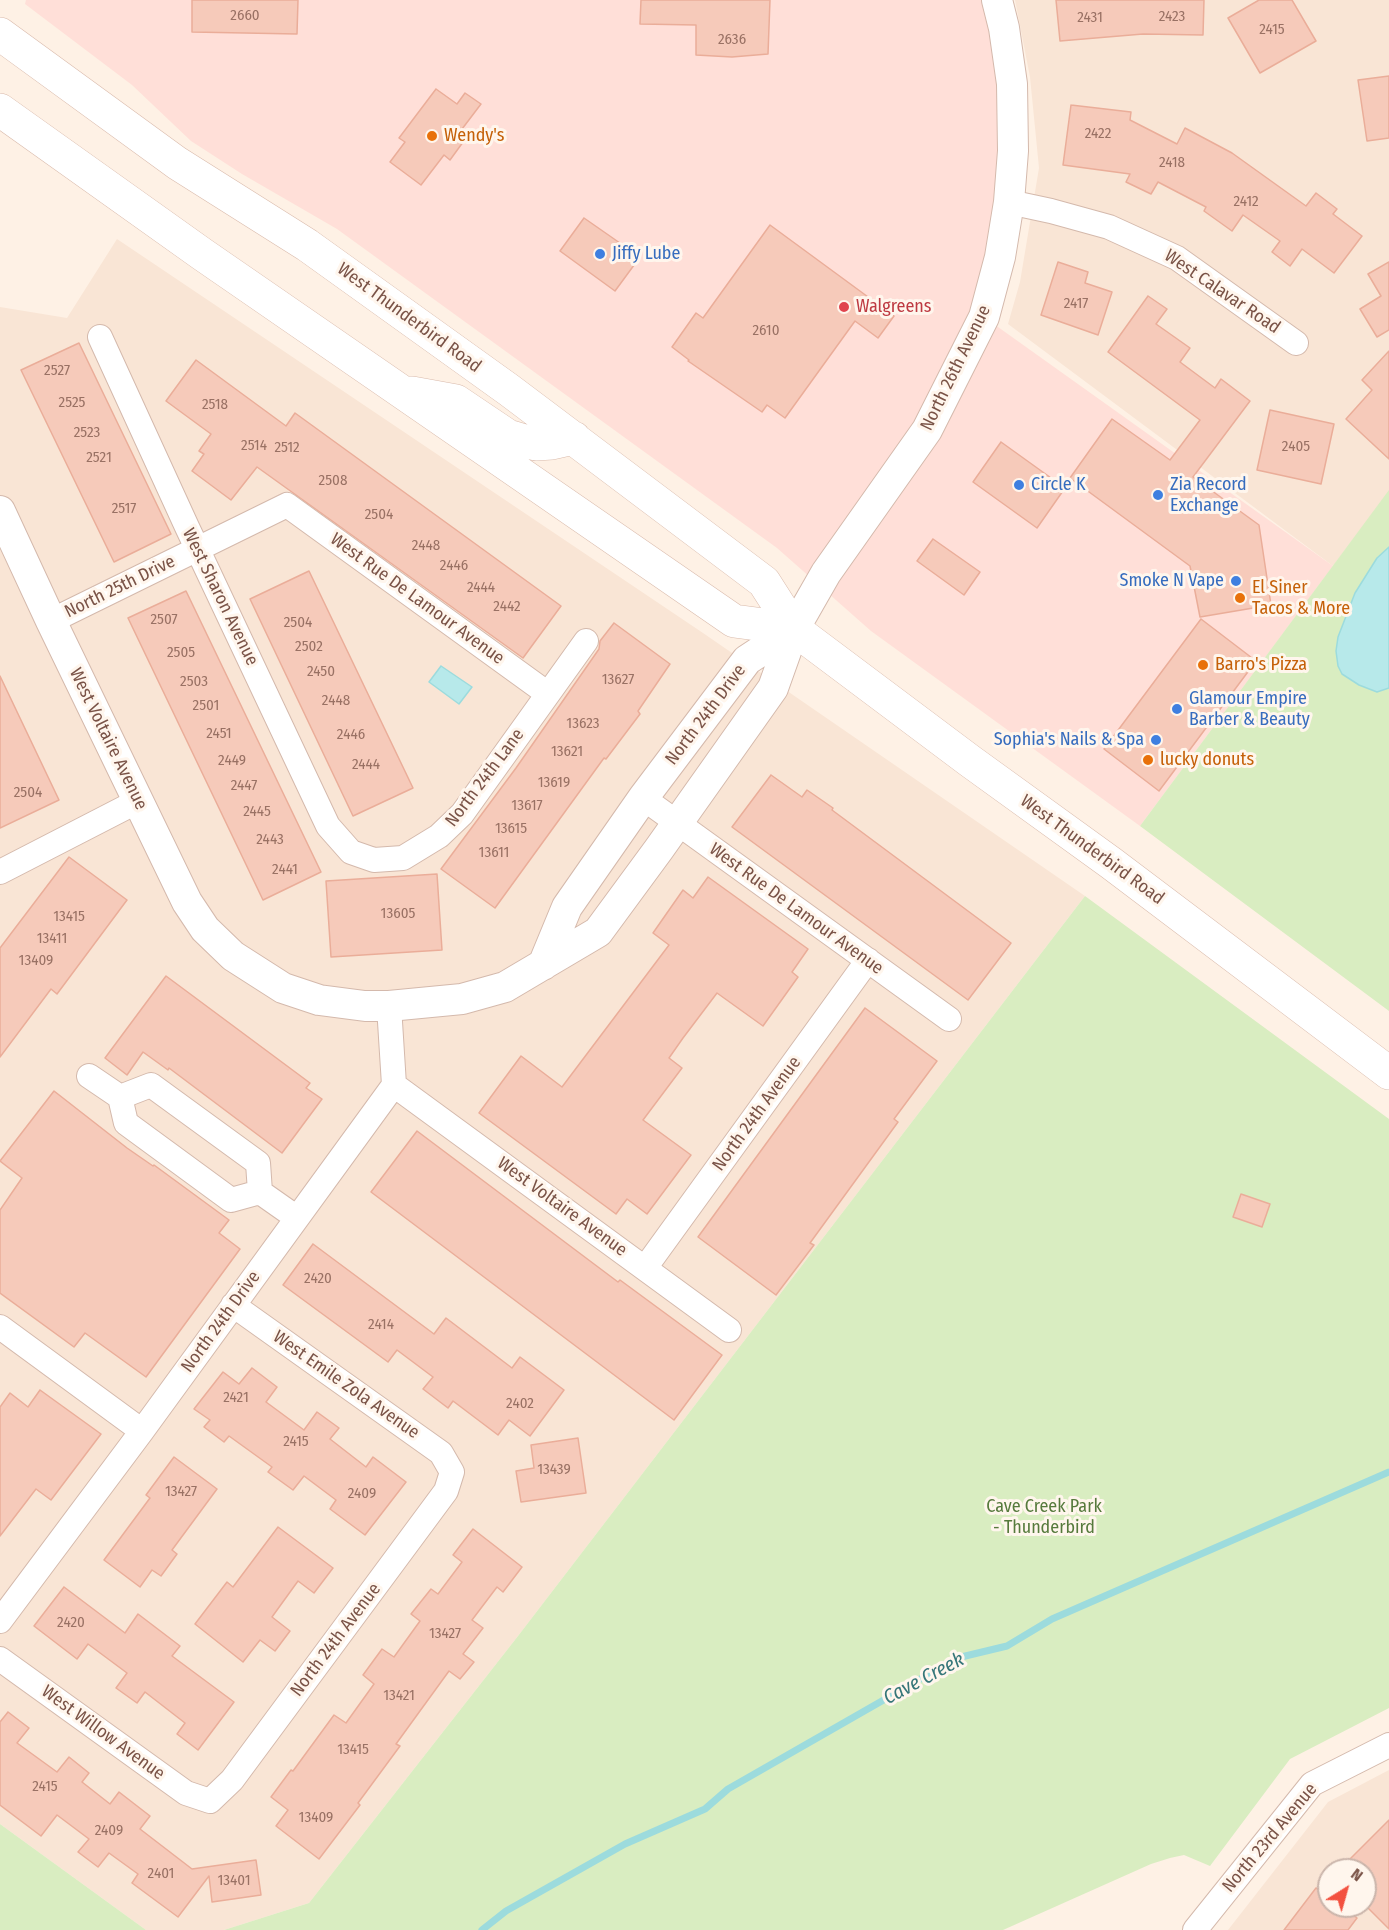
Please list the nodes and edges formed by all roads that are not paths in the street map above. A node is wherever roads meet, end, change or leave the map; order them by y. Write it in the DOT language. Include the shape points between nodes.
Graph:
graph roads {
  1 [pos="997,0"];
  2 [pos="0,34"];
  3 [pos="0,110"];
  4 [pos="1009,201"];
  5 [pos="100,336"];
  6 [pos="1296,343"];
  7 [pos="399,391"];
  8 [pos="574,438"];
  9 [pos="287,505"];
  10 [pos="0,511"];
  11 [pos="198,550"];
  12 [pos="51,621"];
  13 [pos="794,629"];
  14 [pos="586,641"];
  15 [pos="548,694"];
  16 [pos="643,798"];
  17 [pos="138,801"];
  18 [pos="677,823"];
  19 [pos="351,852"];
  20 [pos="0,872"];
  21 [pos="233,956"];
  22 [pos="868,960"];
  23 [pos="543,964"];
  24 [pos="389,1006"];
  25 [pos="949,1019"];
  26 [pos="1389,1073"];
  27 [pos="89,1076"];
  28 [pos="394,1085"];
  29 [pos="120,1097"];
  30 [pos="260,1192"];
  31 [pos="297,1218"];
  32 [pos="645,1268"];
  33 [pos="233,1305"];
  34 [pos="0,1327"];
  35 [pos="729,1330"];
  36 [pos="142,1431"];
  37 [pos="452,1472"];
  38 [pos="0,1621"];
  39 [pos="0,1659"];
  40 [pos="1389,1745"];
  41 [pos="210,1800"];
  42 [pos="1195,1930"];
  1 -- 4 [label="street, North 26th Avenue" via="1012,84"];
  2 -- 8 [label="main road, West Thunderbird Road" via="177,163 307,245"];
  3 -- 7 [label="main road, West Thunderbird Road"];
  4 -- 6 [label="street, West Calavar Road" via="1109,227 1177,258"];
  4 -- 13 [label="street, North 26th Avenue" via="993,288 984,317 957,372 927,430 826,573"];
  5 -- 11 [label="street, West Sharon Avenue"];
  7 -- 8 [label="main road" via="456,401 508,436 528,442 552,443"];
  7 -- 13 [label="main road, West Thunderbird Road" via="734,621"];
  8 -- 13 [label="main road, West Thunderbird Road" via="764,582"];
  9 -- 11 [label="street, North 25th Drive"];
  9 -- 15 [label="street, West Rue De Lamour Avenue"];
  10 -- 12 [label="street, West Voltaire Avenue"];
  11 -- 12 [label="street, North 25th Drive"];
  11 -- 19 [label="street, West Sharon Avenue" via="328,826"];
  12 -- 17 [label="street, West Voltaire Avenue"];
  13 -- 16 [label="street, North 24th Drive" via="747,660"];
  13 -- 18 [label="street, North 24th Drive" via="773,688"];
  13 -- 26 [label="main road, West Thunderbird Road"];
  14 -- 15 [label="street, North 24th Lane"];
  15 -- 19 [label="street, North 24th Lane" via="462,814 439,836 403,858 374,860"];
  16 -- 18 [label="street, West Rue De Lamour Avenue"];
  16 -- 23 [label="street, North 24th Drive" via="567,907"];
  17 -- 20 [label="street"];
  17 -- 21 [label="street, West Voltaire Avenue" via="187,902 205,929"];
  18 -- 22 [label="street, West Rue De Lamour Avenue"];
  18 -- 23 [label="street, North 24th Drive" via="598,932"];
  21 -- 24 [label="street, North 24th Drive" via="283,988 301,994 365,1006"];
  22 -- 25 [label="street, West Rue De Lamour Avenue"];
  22 -- 32 [label="street, North 24th Avenue"];
  23 -- 24 [label="street, North 24th Drive" via="505,987 462,999"];
  24 -- 28 [label="street"];
  27 -- 29 [label="street"];
  28 -- 31 [label="street, North 24th Drive"];
  28 -- 32 [label="street, West Voltaire Avenue"];
  29 -- 30 [label="street" via="126,1123 231,1200"];
  29 -- 30 [label="street" via="152,1085 258,1163"];
  30 -- 31 [label="street"];
  31 -- 33 [label="street, North 24th Drive"];
  32 -- 35 [label="street, West Voltaire Avenue"];
  33 -- 36 [label="street, North 24th Drive"];
  33 -- 37 [label="street, West Emile Zola Avenue" via="441,1453"];
  34 -- 36 [label="street"];
  36 -- 38 [label="street, North 24th Drive"];
  37 -- 41 [label="street, North 24th Avenue" via="446,1491 232,1780"];
  39 -- 41 [label="street, West Willow Avenue" via="186,1793"];
  40 -- 42 [label="street, North 23rd Avenue" via="1312,1784"];
}
